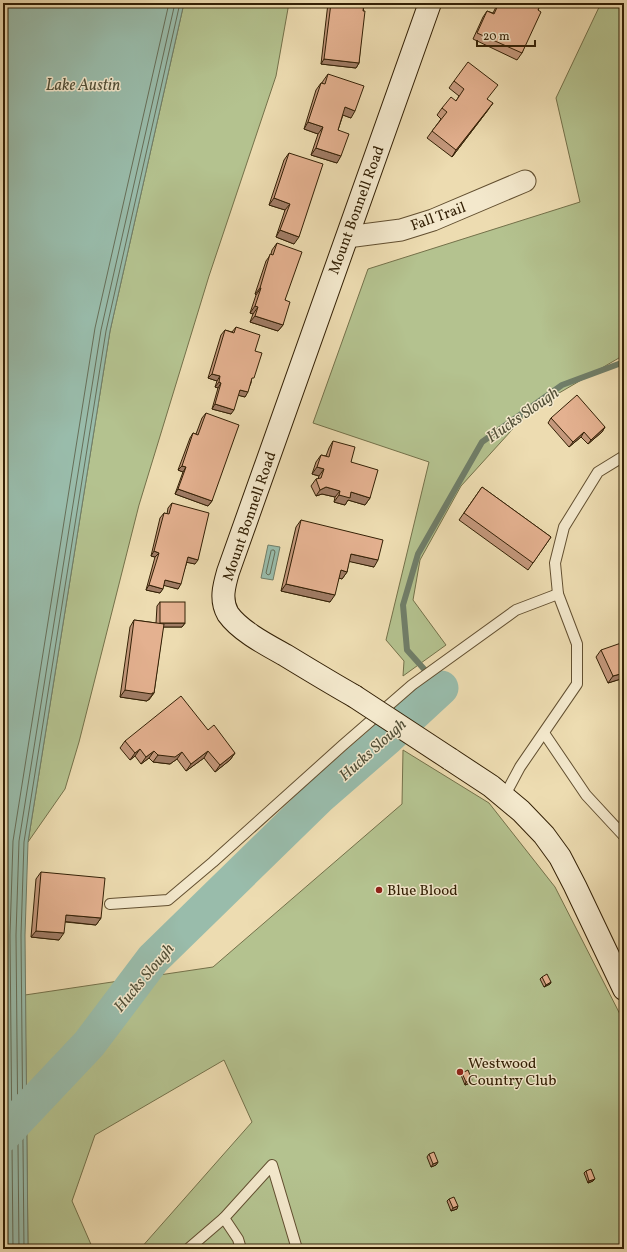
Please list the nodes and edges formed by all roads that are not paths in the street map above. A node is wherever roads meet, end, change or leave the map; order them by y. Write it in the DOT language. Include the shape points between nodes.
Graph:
graph roads {
  1 [pos="430,3"];
  2 [pos="526,181"];
  3 [pos="347,237"];
  4 [pos="624,456"];
  5 [pos="558,594"];
  6 [pos="544,733"];
  7 [pos="504,797"];
  8 [pos="624,836"];
  9 [pos="110,904"];
  10 [pos="624,989"];
  11 [pos="224,1218"];
  12 [pos="188,1249"];
  13 [pos="241,1249"];
  14 [pos="297,1249"];
  1 -- 3 [label="street, Mount Bonnell Road"];
  2 -- 3 [label="street, Fall Trail" via="401,230"];
  3 -- 7 [label="street, Mount Bonnell Road, bridge" via="228,572 223,599 228,613 240,626 354,696"];
  4 -- 5 [label="lane" via="598,472 564,527 555,563"];
  5 -- 6 [label="lane" via="577,644 577,684"];
  5 -- 9 [label="lane" via="516,610 412,685 168,900"];
  6 -- 7 [label="lane" via="520,767"];
  6 -- 8 [label="lane" via="586,795"];
  7 -- 10 [label="street, Mount Bonnell Road" via="544,835 560,857"];
  11 -- 12 [label="lane"];
  11 -- 13 [label="lane" via="238,1239"];
  11 -- 14 [label="lane" via="272,1164"];
}
